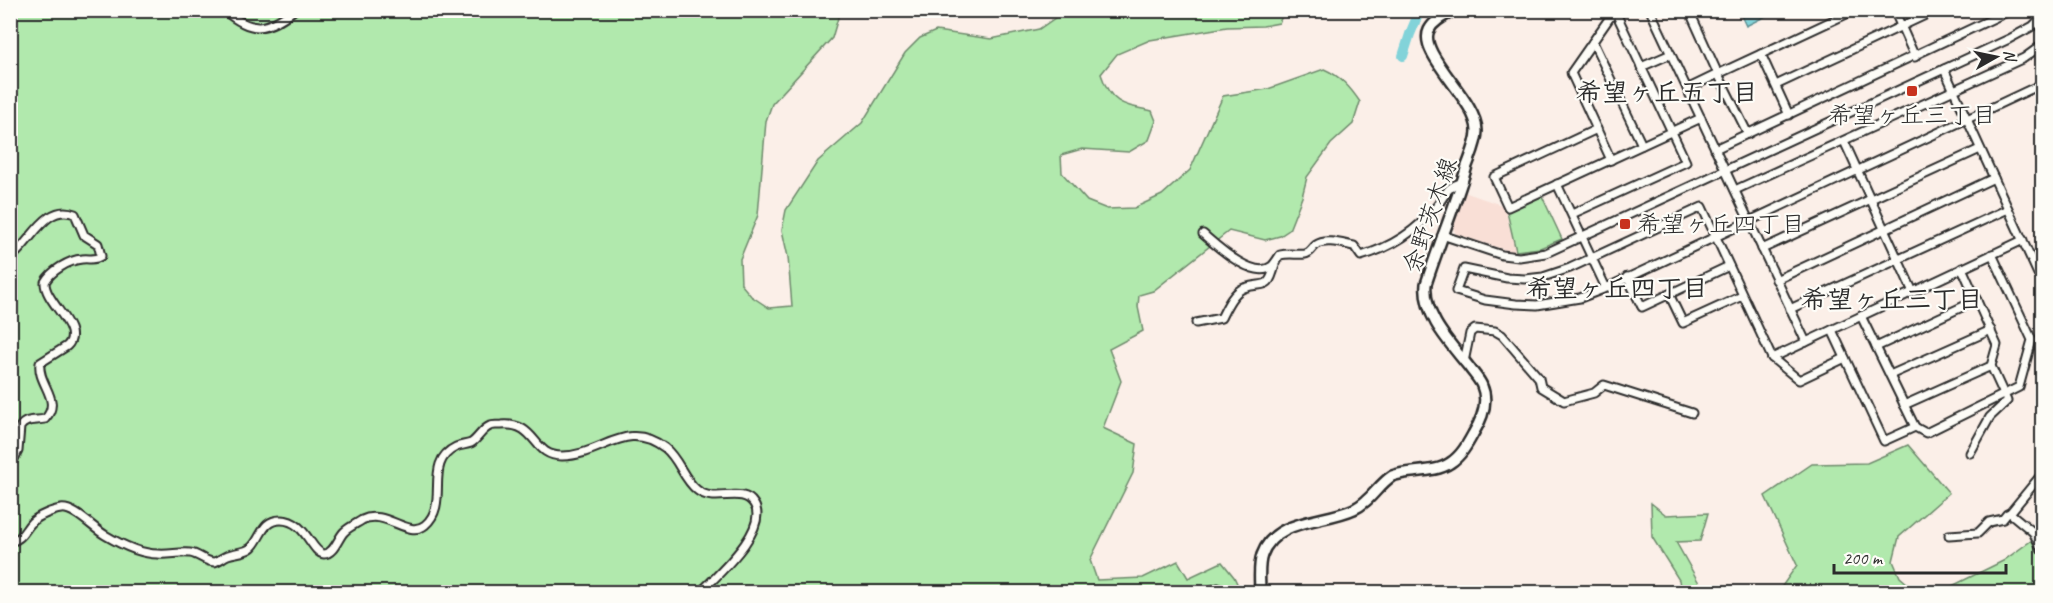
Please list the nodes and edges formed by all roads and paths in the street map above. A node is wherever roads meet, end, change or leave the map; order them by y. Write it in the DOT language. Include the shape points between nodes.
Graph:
graph roads {
  1 [pos="224,10"];
  2 [pos="294,10"];
  3 [pos="1455,10"];
  4 [pos="1650,10"];
  5 [pos="1689,10"];
  6 [pos="1894,10"];
  7 [pos="1936,10"];
  8 [pos="2011,10"];
  9 [pos="1615,11"];
  10 [pos="1850,12"];
  11 [pos="2043,16"];
  12 [pos="1901,26"];
  13 [pos="1593,42"];
  14 [pos="2043,45"];
  15 [pos="1671,54"];
  16 [pos="1761,54"];
  17 [pos="1915,57"];
  18 [pos="1641,67"];
  19 [pos="1944,69"];
  20 [pos="1718,74"];
  21 [pos="2043,84"];
  22 [pos="1776,85"];
  23 [pos="1687,88"];
  24 [pos="1953,90"];
  25 [pos="1790,115"];
  26 [pos="1701,118"];
  27 [pos="1967,120"];
  28 [pos="1597,129"];
  29 [pos="1671,132"];
  30 [pos="1748,134"];
  31 [pos="1844,141"];
  32 [pos="1642,146"];
  33 [pos="1715,149"];
  34 [pos="1980,150"];
  35 [pos="1611,160"];
  36 [pos="1725,170"];
  37 [pos="1857,171"];
  38 [pos="1994,178"];
  39 [pos="1463,182"];
  40 [pos="1557,184"];
  41 [pos="1735,190"];
  42 [pos="1870,200"];
  43 [pos="2008,208"];
  44 [pos="1572,214"];
  45 [pos="1749,221"];
  46 [pos="1884,230"];
  47 [pos="1203,234"];
  48 [pos="1443,235"];
  49 [pos="1582,236"];
  50 [pos="1715,237"];
  51 [pos="2022,240"];
  52 [pos="1762,249"];
  53 [pos="1992,254"];
  54 [pos="10,258"];
  55 [pos="1592,258"];
  56 [pos="1898,259"];
  57 [pos="1276,261"];
  58 [pos="1729,266"];
  59 [pos="1962,268"];
  60 [pos="2043,275"];
  61 [pos="1627,277"];
  62 [pos="1776,280"];
  63 [pos="1606,288"];
  64 [pos="1913,292"];
  65 [pos="1669,294"];
  66 [pos="1742,296"];
  67 [pos="1977,300"];
  68 [pos="1790,309"];
  69 [pos="1861,316"];
  70 [pos="1196,323"];
  71 [pos="1832,330"];
  72 [pos="1991,330"];
  73 [pos="1806,342"];
  74 [pos="1876,347"];
  75 [pos="1772,358"];
  76 [pos="1845,358"];
  77 [pos="1464,362"];
  78 [pos="1991,366"];
  79 [pos="1890,375"];
  80 [pos="2004,395"];
  81 [pos="1904,405"];
  82 [pos="1692,413"];
  83 [pos="1915,427"];
  84 [pos="1970,453"];
  85 [pos="10,467"];
  86 [pos="2043,474"];
  87 [pos="2010,513"];
  88 [pos="1949,535"];
  89 [pos="10,542"];
  90 [pos="2043,550"];
  91 [pos="700,592"];
  92 [pos="1205,592"];
  93 [pos="1222,592"];
  94 [pos="1260,592"];
  1 -- 2 [label="street" via="254,28 277,23"];
  3 -- 39 [label="main road, 余野茨木線" via="1432,25 1428,40 1431,52 1474,118 1477,131"];
  4 -- 15 [label="street"];
  5 -- 20 [label="street"];
  6 -- 12 [label="street"];
  7 -- 12 [label="street"];
  8 -- 17 [label="street"];
  9 -- 13 [label="street"];
  9 -- 18 [label="street"];
  10 -- 16 [label="street"];
  11 -- 19 [label="street" via="2009,39"];
  12 -- 17 [label="street"];
  12 -- 22 [label="street"];
  13 -- 28 [label="street" via="1571,73"];
  13 -- 32 [label="street"];
  14 -- 24 [label="street" via="2024,58"];
  15 -- 18 [label="street"];
  15 -- 23 [label="street"];
  16 -- 20 [label="street"];
  16 -- 22 [label="street"];
  17 -- 25 [label="street"];
  18 -- 29 [label="street"];
  19 -- 24 [label="street"];
  19 -- 36 [label="street"];
  20 -- 23 [label="street"];
  20 -- 30 [label="street"];
  21 -- 27 [label="street"];
  22 -- 25 [label="street"];
  23 -- 26 [label="street"];
  24 -- 27 [label="street"];
  24 -- 31 [label="street"];
  25 -- 30 [label="street"];
  26 -- 29 [label="street"];
  26 -- 33 [label="street"];
  27 -- 34 [label="street"];
  27 -- 37 [label="street"];
  28 -- 35 [label="street"];
  28 -- 40 [label="street" via="1494,177 1508,207"];
  29 -- 32 [label="street"];
  29 -- 44 [label="street" via="1686,162"];
  30 -- 33 [label="street"];
  31 -- 37 [label="street"];
  31 -- 41 [label="street"];
  32 -- 35 [label="street"];
  33 -- 36 [label="street"];
  34 -- 38 [label="street"];
  34 -- 42 [label="street"];
  35 -- 40 [label="street"];
  36 -- 41 [label="street"];
  36 -- 49 [label="street"];
  37 -- 42 [label="street"];
  37 -- 45 [label="street"];
  38 -- 43 [label="street"];
  38 -- 46 [label="street"];
  39 -- 48 [label="main road, 余野茨木線"];
  39 -- 57 [label="street" via="1451,185 1414,229 1382,250 1361,256 1354,246 1328,242 1316,244 1309,253 1281,255"];
  40 -- 44 [label="street"];
  41 -- 45 [label="street"];
  42 -- 46 [label="street"];
  42 -- 52 [label="street"];
  43 -- 51 [label="street"];
  43 -- 56 [label="street"];
  44 -- 49 [label="street"];
  45 -- 50 [label="street"];
  45 -- 52 [label="street"];
  46 -- 56 [label="street"];
  46 -- 62 [label="street"];
  47 -- 57 [label="street" via="1242,265 1262,270"];
  48 -- 49 [label="street" via="1519,257 1546,252"];
  48 -- 77 [label="main road, 余野茨木線" via="1425,297 1440,329"];
  49 -- 55 [label="street"];
  50 -- 55 [label="street" via="1702,207"];
  50 -- 58 [label="street"];
  50 -- 61 [label="street"];
  51 -- 53 [label="street"];
  51 -- 60 [label="street" via="2038,274"];
  52 -- 62 [label="street"];
  53 -- 59 [label="street"];
  53 -- 80 [label="street" via="2032,340 2019,387"];
  54 -- 85 [label="street" via="46,219 62,211 75,214 84,235 98,244 101,255 66,265 45,282 46,294 72,336 67,346 40,363 52,409 45,419 22,423 18,451"];
  55 -- 63 [label="street"];
  55 -- 63 [label="street" via="1559,273 1525,279 1464,268 1456,291 1485,300 1537,305 1580,298"];
  56 -- 64 [label="street"];
  56 -- 68 [label="street"];
  57 -- 70 [label="street" via="1266,285 1243,288 1230,300 1221,318"];
  58 -- 65 [label="street"];
  58 -- 66 [label="street"];
  59 -- 64 [label="street"];
  59 -- 67 [label="street"];
  61 -- 63 [label="street"];
  61 -- 65 [label="street" via="1642,307"];
  62 -- 68 [label="street"];
  64 -- 69 [label="street"];
  65 -- 66 [label="street" via="1683,323"];
  66 -- 75 [label="street"];
  67 -- 72 [label="street"];
  67 -- 74 [label="street"];
  68 -- 73 [label="street"];
  69 -- 71 [label="street"];
  69 -- 74 [label="street"];
  71 -- 73 [label="street"];
  71 -- 76 [label="street"];
  72 -- 78 [label="street" via="1997,345"];
  72 -- 79 [label="street"];
  73 -- 75 [label="street"];
  74 -- 79 [label="street"];
  75 -- 76 [label="street" via="1799,380"];
  76 -- 83 [label="street" via="1884,441"];
  77 -- 82 [label="street" via="1470,333 1474,329 1495,331 1539,378 1541,387 1564,400 1594,393 1604,385"];
  77 -- 94 [label="main road, 余野茨木線" via="1482,386 1484,407 1464,451 1440,468 1392,476 1354,510 1285,529 1266,546 1261,557"];
  78 -- 80 [label="street"];
  78 -- 81 [label="street"];
  79 -- 81 [label="street"];
  80 -- 83 [label="street" via="1926,433"];
  80 -- 84 [label="street" via="2007,401 1990,417"];
  81 -- 83 [label="street"];
  86 -- 87 [label="street"];
  87 -- 88 [label="street" via="1989,522 1978,533"];
  87 -- 90 [label="street" via="2033,532"];
  89 -- 91 [label="street" via="19,540 33,520 67,509 104,535 147,554 193,554 213,562 250,550 264,527 282,520 297,525 315,548 326,554 344,531 366,518 382,517 414,530 422,528 437,506 437,469 447,453 473,442 490,426 511,424 532,435 545,451 560,456 587,452 625,436 650,440 668,450 688,480 704,495 750,498 757,507 758,520 752,532 744,546"];
  92 -- 93 [label="street" via="1218,588"];
}
